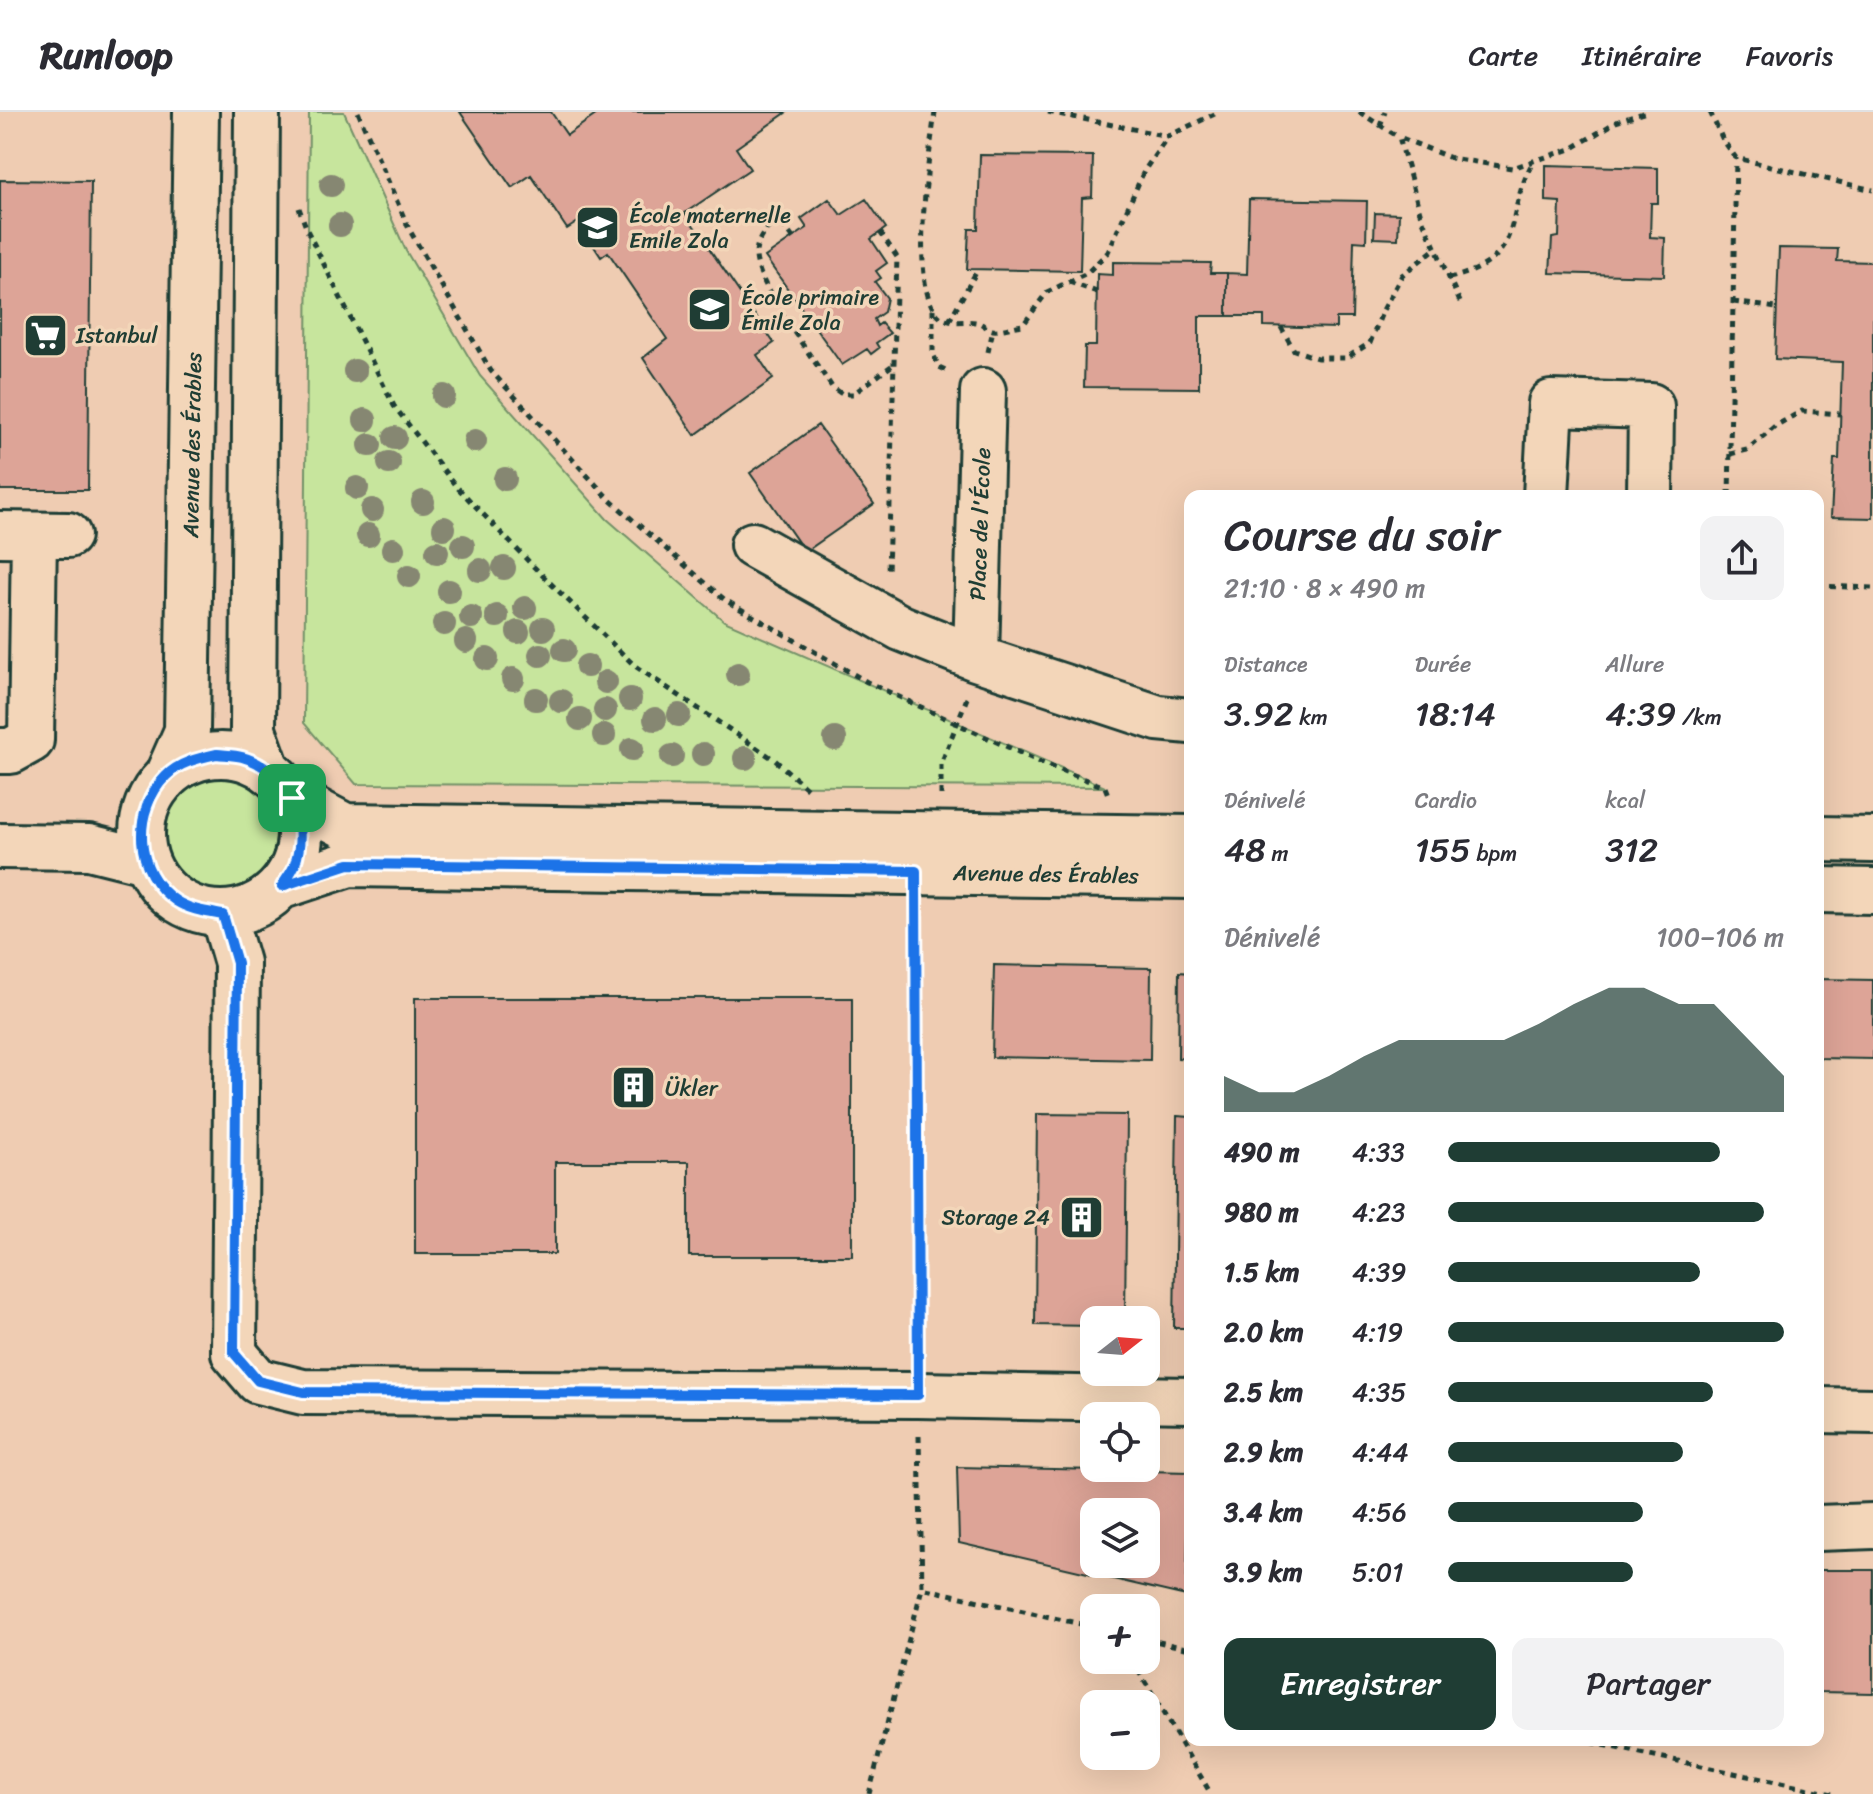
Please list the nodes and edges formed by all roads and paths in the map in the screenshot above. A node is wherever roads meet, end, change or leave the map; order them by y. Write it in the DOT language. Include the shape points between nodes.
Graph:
graph roads {
  1 [pos="196,112"];
  2 [pos="257,112"];
  3 [pos="358,112"];
  4 [pos="935,112"];
  5 [pos="1048,112"];
  6 [pos="1218,112"];
  7 [pos="1359,112"];
  8 [pos="1385,112"];
  9 [pos="1646,112"];
  10 [pos="1710,112"];
  11 [pos="1380,126"];
  12 [pos="1168,136"];
  13 [pos="1399,137"];
  14 [pos="1736,158"];
  15 [pos="1534,161"];
  16 [pos="1873,190"];
  17 [pos="298,205"];
  18 [pos="880,232"];
  19 [pos="793,238"];
  20 [pos="1436,248"];
  21 [pos="978,269"];
  22 [pos="1449,278"];
  23 [pos="1069,282"];
  24 [pos="1097,292"];
  25 [pos="1460,302"];
  26 [pos="1733,302"];
  27 [pos="1777,308"];
  28 [pos="933,309"];
  29 [pos="949,321"];
  30 [pos="1281,327"];
  31 [pos="895,364"];
  32 [pos="983,391"];
  33 [pos="1840,414"];
  34 [pos="1730,454"];
  35 [pos="1546,490"];
  36 [pos="1650,490"];
  37 [pos="1729,490"];
  38 [pos="34,535"];
  39 [pos="753,545"];
  40 [pos="1824,586"];
  41 [pos="1873,588"];
  42 [pos="872,613"];
  43 [pos="976,658"];
  44 [pos="1184,720"];
  45 [pos="955,723"];
  46 [pos="0,751"];
  47 [pos="168,774"];
  48 [pos="280,784"];
  49 [pos="941,800"];
  50 [pos="858,834"];
  51 [pos="1124,837"];
  52 [pos="1184,838"];
  53 [pos="1824,839"];
  54 [pos="1873,840"];
  55 [pos="0,846"];
  56 [pos="145,861"];
  57 [pos="916,871"];
  58 [pos="1184,876"];
  59 [pos="282,886"];
  60 [pos="1824,890"];
  61 [pos="1873,891"];
  62 [pos="223,915"];
  63 [pos="918,1395"];
  64 [pos="1184,1400"];
  65 [pos="1824,1410"];
  66 [pos="1873,1411"];
  67 [pos="1873,1526"];
  68 [pos="1824,1528"];
  69 [pos="922,1588"];
  70 [pos="1080,1624"];
  71 [pos="1160,1642"];
  72 [pos="1184,1648"];
  73 [pos="1140,1674"];
  74 [pos="1608,1746"];
  75 [pos="869,1794"];
  76 [pos="1211,1794"];
  77 [pos="1832,1794"];
  1 -- 47 [label="main road, Avenue des Érables" via="187,731"];
  2 -- 48 [label="main road" via="253,730"];
  3 -- 45 [label="path" via="409,229 491,371 610,500 725,600 867,682"];
  4 -- 28 [label="path" via="922,246"];
  5 -- 12 [label="path"];
  6 -- 12 [label="path"];
  7 -- 11 [label="path"];
  8 -- 11 [label="path"];
  9 -- 15 [label="path"];
  10 -- 14 [label="path"];
  11 -- 13 [label="path"];
  12 -- 23 [label="path" via="1144,171 1108,252"];
  13 -- 15 [label="path" via="1451,158 1512,168"];
  13 -- 20 [label="path" via="1421,216"];
  14 -- 16 [label="path"];
  14 -- 26 [label="path"];
  15 -- 22 [label="path" via="1507,244 1471,273"];
  17 -- 50 [label="path" via="394,406 455,485 635,666 775,760"];
  18 -- 31 [label="path" via="897,257"];
  19 -- 31 [label="path" via="778,218 765,230 755,252 760,277 832,387 853,394"];
  20 -- 22 [label="path"];
  20 -- 30 [label="path" via="1402,275 1370,343 1346,358 1317,358 1294,350"];
  21 -- 29 [label="path"];
  22 -- 25 [label="path"];
  23 -- 24 [label="path"];
  23 -- 29 [label="path" via="1047,292 1023,325 993,330 977,322"];
  26 -- 27 [label="path"];
  26 -- 34 [label="path"];
  28 -- 29 [label="path"];
  28 -- 32 [label="path" via="933,354 939,367"];
  31 -- 42 [label="path" via="887,592"];
  32 -- 43 [label="main road, Place de l'École"];
  33 -- 34 [label="path" via="1802,411 1747,450"];
  34 -- 37 [label="path"];
  35 -- 36 [label="main road" via="1551,403 1651,406"];
  38 -- 46 [label="main road" via="31,740"];
  39 -- 42 [label="main road"];
  40 -- 41 [label="path"];
  42 -- 43 [label="main road"];
  43 -- 44 [label="main road" via="1158,718"];
  43 -- 45 [label="path"];
  45 -- 49 [label="path" via="941,764"];
  45 -- 51 [label="path" via="1105,787"];
  47 -- 48 [label="main road" via="191,760 217,754 244,758"];
  47 -- 56 [label="main road" via="143,813"];
  48 -- 50 [label="main road, Avenue des Érables" via="345,826"];
  48 -- 59 [label="main road" via="299,821 300,844"];
  50 -- 51 [label="main road, Avenue des Érables"];
  51 -- 52 [label="main road, Avenue des Érables"];
  53 -- 54 [label="main road"];
  55 -- 56 [label="main road" via="89,847"];
  56 -- 62 [label="main road" via="175,900"];
  57 -- 58 [label="main road, Avenue des Érables"];
  57 -- 59 [label="main road, Avenue des Érables" via="349,864"];
  57 -- 63 [label="path"];
  59 -- 62 [label="main road" via="245,911"];
  60 -- 61 [label="main road"];
  62 -- 63 [label="main road" via="237,963 234,1353 258,1381 303,1392"];
  63 -- 64 [label="main road"];
  63 -- 69 [label="path"];
  65 -- 66 [label="main road"];
  67 -- 68 [label="main road"];
  69 -- 70 [label="path"];
  69 -- 75 [label="path"];
  71 -- 72 [label="path"];
  73 -- 76 [label="path"];
  74 -- 77 [label="path"];
}
